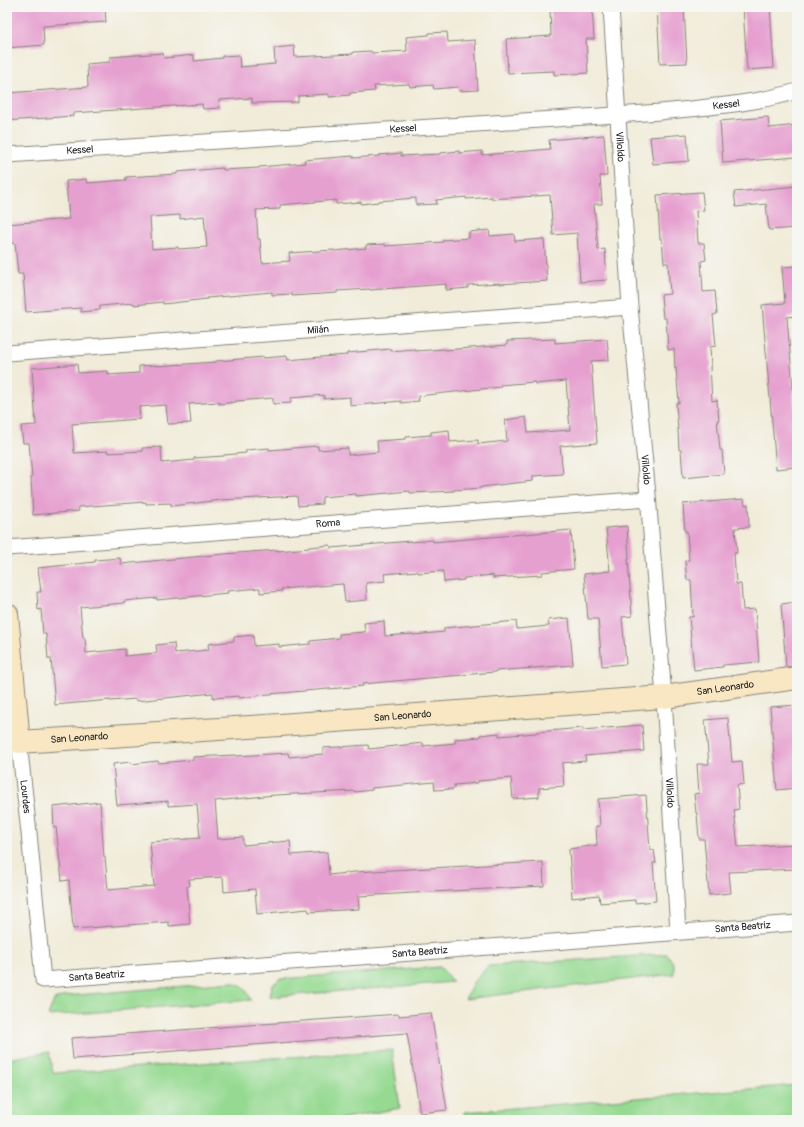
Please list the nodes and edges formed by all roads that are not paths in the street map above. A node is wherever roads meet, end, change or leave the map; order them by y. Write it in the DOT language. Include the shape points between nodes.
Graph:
graph roads {
  1 [pos="612,7"];
  2 [pos="797,91"];
  3 [pos="619,115"];
  4 [pos="7,155"];
  5 [pos="630,307"];
  6 [pos="7,353"];
  7 [pos="648,499"];
  8 [pos="7,548"];
  9 [pos="7,614"];
  10 [pos="797,678"];
  11 [pos="664,698"];
  12 [pos="13,743"];
  13 [pos="797,923"];
  14 [pos="678,932"];
  15 [pos="43,980"];
  1 -- 3 [label="street, Villoldo"];
  2 -- 3 [label="street, Kessel" via="778,97"];
  3 -- 4 [label="street, Kessel"];
  3 -- 5 [label="street, Villoldo"];
  5 -- 6 [label="street, Milán"];
  5 -- 7 [label="street, Villoldo"];
  7 -- 8 [label="street, Roma"];
  7 -- 11 [label="street, Villoldo"];
  9 -- 12 [label="street, Lourdes"];
  10 -- 11 [label="street, San Leonardo"];
  11 -- 12 [label="street, San Leonardo"];
  11 -- 14 [label="street, Villoldo"];
  12 -- 15 [label="street, Lourdes" via="30,833"];
  13 -- 14 [label="street, Santa Beatriz"];
  14 -- 15 [label="street, Santa Beatriz"];
}
